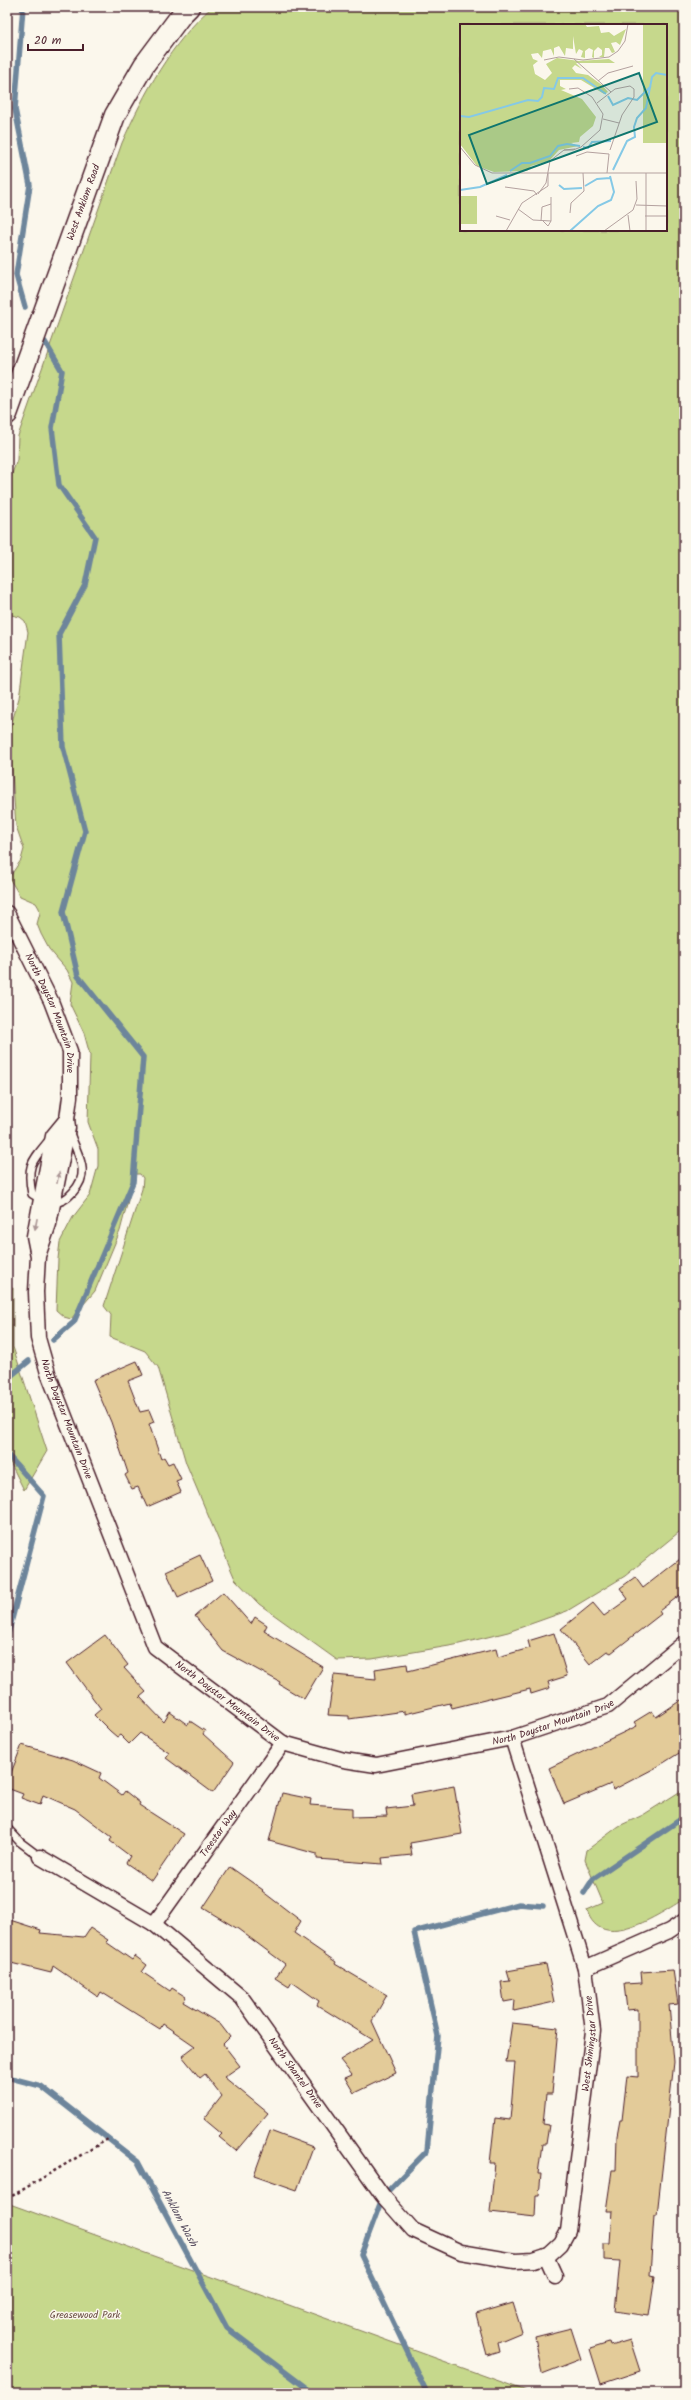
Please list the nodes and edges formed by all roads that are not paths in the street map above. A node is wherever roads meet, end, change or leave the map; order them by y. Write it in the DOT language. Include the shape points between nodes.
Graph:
graph roads {
  1 [pos="190,7"];
  2 [pos="7,414"];
  3 [pos="7,913"];
  4 [pos="68,1123"];
  5 [pos="47,1202"];
  6 [pos="684,1643"];
  7 [pos="512,1738"];
  8 [pos="283,1743"];
  9 [pos="7,1828"];
  10 [pos="40,1857"];
  11 [pos="684,1921"];
  12 [pos="154,1924"];
  13 [pos="585,1968"];
  14 [pos="547,2255"];
  15 [pos="555,2276"];
  1 -- 2 [label="main road, West Anklam Road" via="144,65 115,115"];
  3 -- 4 [label="street, North Daystar Mountain Drive" via="52,1001 70,1051"];
  5 -- 4 [label="street, North Daystar Mountain Drive, one-way"];
  4 -- 5 [label="street, North Daystar Mountain Drive" via="53,1136"];
  4 -- 5 [label="lane" via="82,1163 83,1176 78,1187 67,1199"];
  5 -- 8 [label="street, North Daystar Mountain Drive" via="47,1230 38,1256 38,1338 48,1373 155,1647"];
  6 -- 7 [label="street, North Daystar Mountain Drive" via="608,1706"];
  7 -- 8 [label="street, North Daystar Mountain Drive" via="376,1765 344,1760"];
  7 -- 13 [label="street, West Shiningstar Drive"];
  8 -- 12 [label="street, Treestar Way"];
  9 -- 10 [label="lane"];
  10 -- 12 [label="street, North Shantel Drive"];
  11 -- 13 [label="street" via="669,1931"];
  12 -- 14 [label="street, North Shantel Drive" via="242,1998 383,2196 413,2230 461,2252 515,2261 534,2260"];
  13 -- 14 [label="street, West Shiningstar Drive" via="593,2031 571,2218 561,2244"];
  14 -- 15 [label="street"];
}
